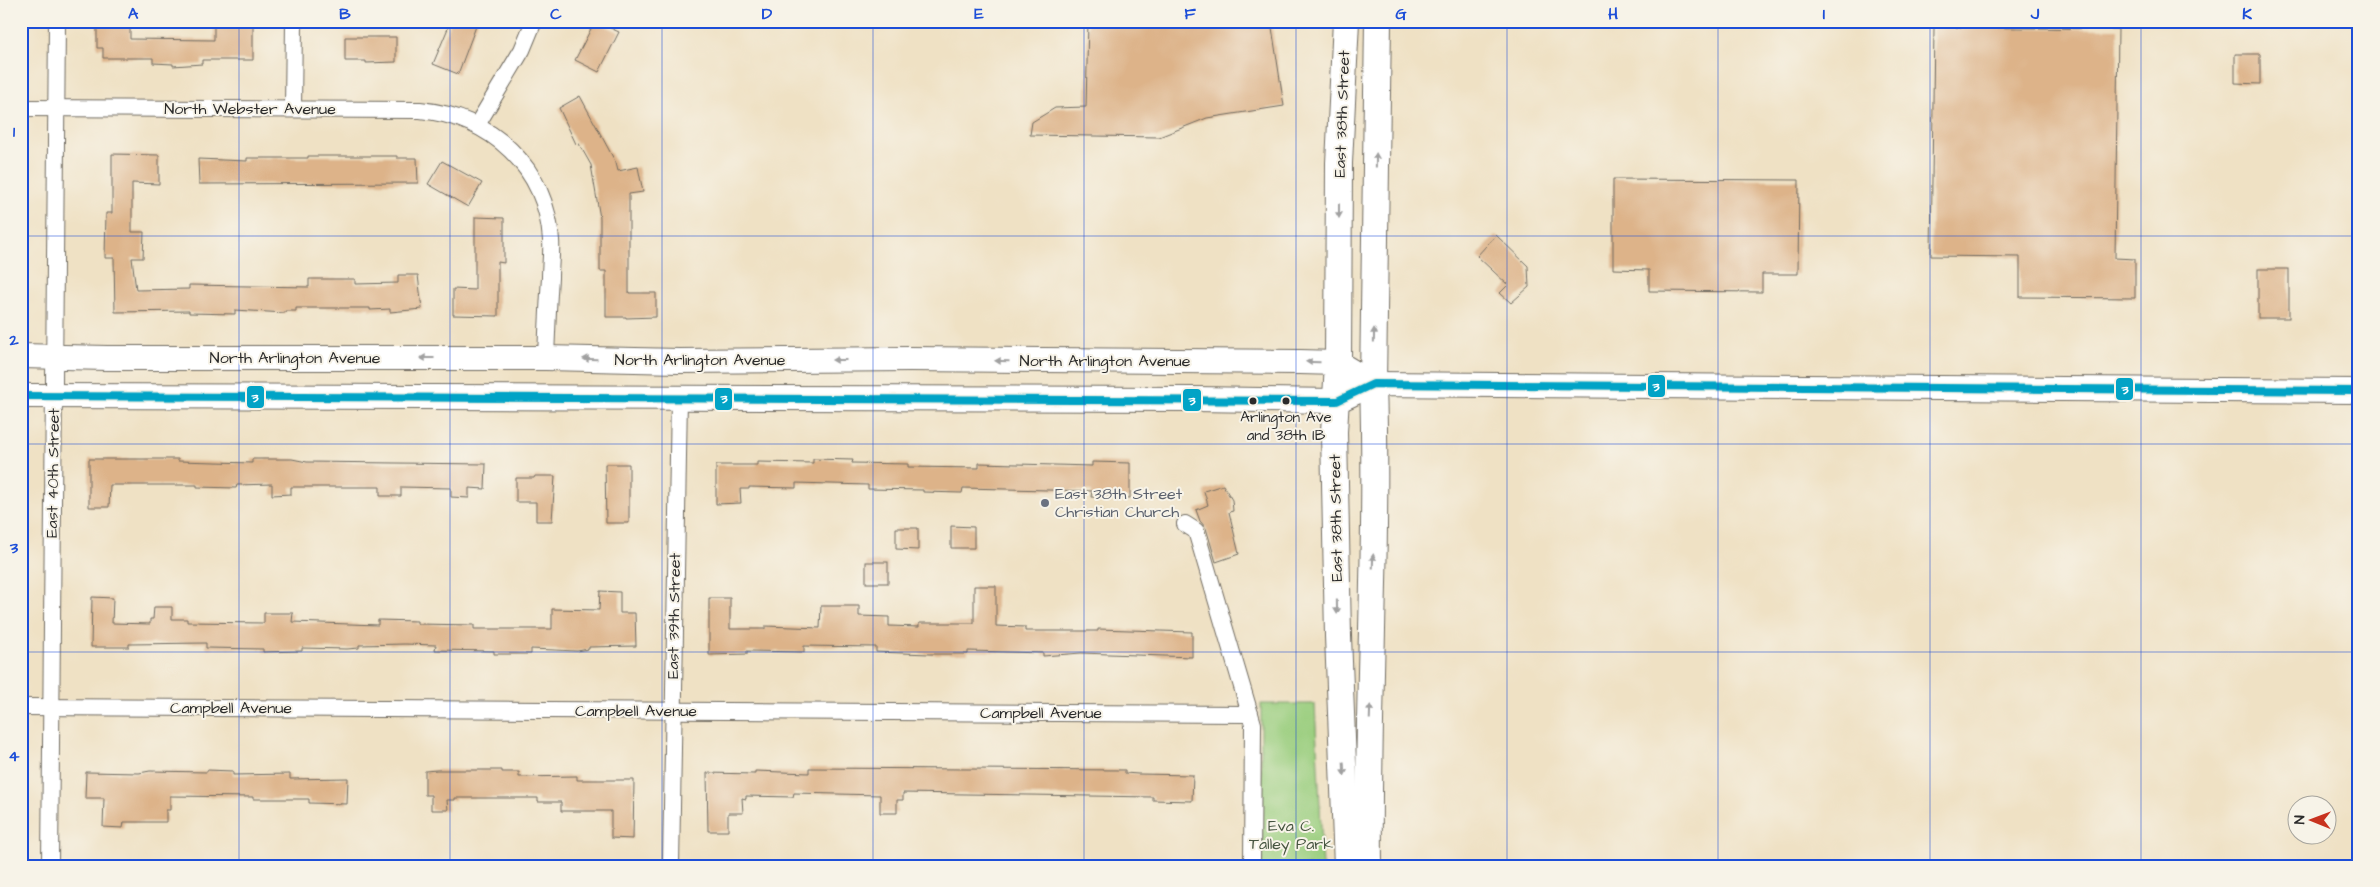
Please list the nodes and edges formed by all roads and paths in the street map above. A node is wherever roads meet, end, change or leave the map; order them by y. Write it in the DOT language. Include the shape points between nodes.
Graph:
graph roads {
  1 [pos="56,21"];
  2 [pos="294,21"];
  3 [pos="534,21"];
  4 [pos="1346,21"];
  5 [pos="1378,21"];
  6 [pos="21,108"];
  7 [pos="56,108"];
  8 [pos="293,110"];
  9 [pos="477,125"];
  10 [pos="21,356"];
  11 [pos="54,356"];
  12 [pos="546,358"];
  13 [pos="1338,362"];
  14 [pos="1373,384"];
  15 [pos="2359,391"];
  16 [pos="21,396"];
  17 [pos="54,396"];
  18 [pos="679,397"];
  19 [pos="1337,401"];
  20 [pos="1185,524"];
  21 [pos="21,707"];
  22 [pos="51,707"];
  23 [pos="672,711"];
  24 [pos="1250,714"];
  25 [pos="50,866"];
  26 [pos="670,866"];
  27 [pos="1252,866"];
  28 [pos="1347,866"];
  29 [pos="1369,866"];
  1 -- 7 [label="street, East 40th Street"];
  2 -- 8 [label="street"];
  3 -- 9 [label="street" via="522,50"];
  4 -- 13 [label="main road, East 38th Street, one-way" via="1339,162"];
  14 -- 5 [label="main road, East 38th Street, one-way"];
  6 -- 7 [label="street, North Webster Avenue"];
  7 -- 8 [label="street, North Webster Avenue"];
  7 -- 11 [label="street, East 40th Street"];
  8 -- 9 [label="street, North Webster Avenue" via="420,110 446,114"];
  9 -- 12 [label="street" via="501,141 526,169 541,194 551,241"];
  10 -- 11 [label="main road, North Arlington Avenue"];
  12 -- 11 [label="main road, North Arlington Avenue, one-way"];
  11 -- 17 [label="street, East 40th Street"];
  13 -- 12 [label="main road, North Arlington Avenue, one-way"];
  13 -- 14 [label="main road"];
  13 -- 19 [label="main road, East 38th Street"];
  14 -- 15 [label="main road"];
  14 -- 19 [label="main road"];
  29 -- 14 [label="main road, East 38th Street, one-way" via="1376,437"];
  16 -- 17 [label="main road"];
  17 -- 18 [label="main road"];
  17 -- 22 [label="street, East 40th Street"];
  18 -- 19 [label="main road"];
  18 -- 23 [label="street, East 39th Street"];
  19 -- 28 [label="main road, East 38th Street, one-way" via="1334,432 1338,636"];
  20 -- 24 [label="street" via="1196,531"];
  21 -- 22 [label="street, Campbell Avenue"];
  22 -- 23 [label="street, Campbell Avenue"];
  22 -- 25 [label="street, East 40th Street"];
  23 -- 24 [label="street, Campbell Avenue"];
  23 -- 26 [label="street, East 39th Street"];
  24 -- 27 [label="street" via="1253,724"];
}
